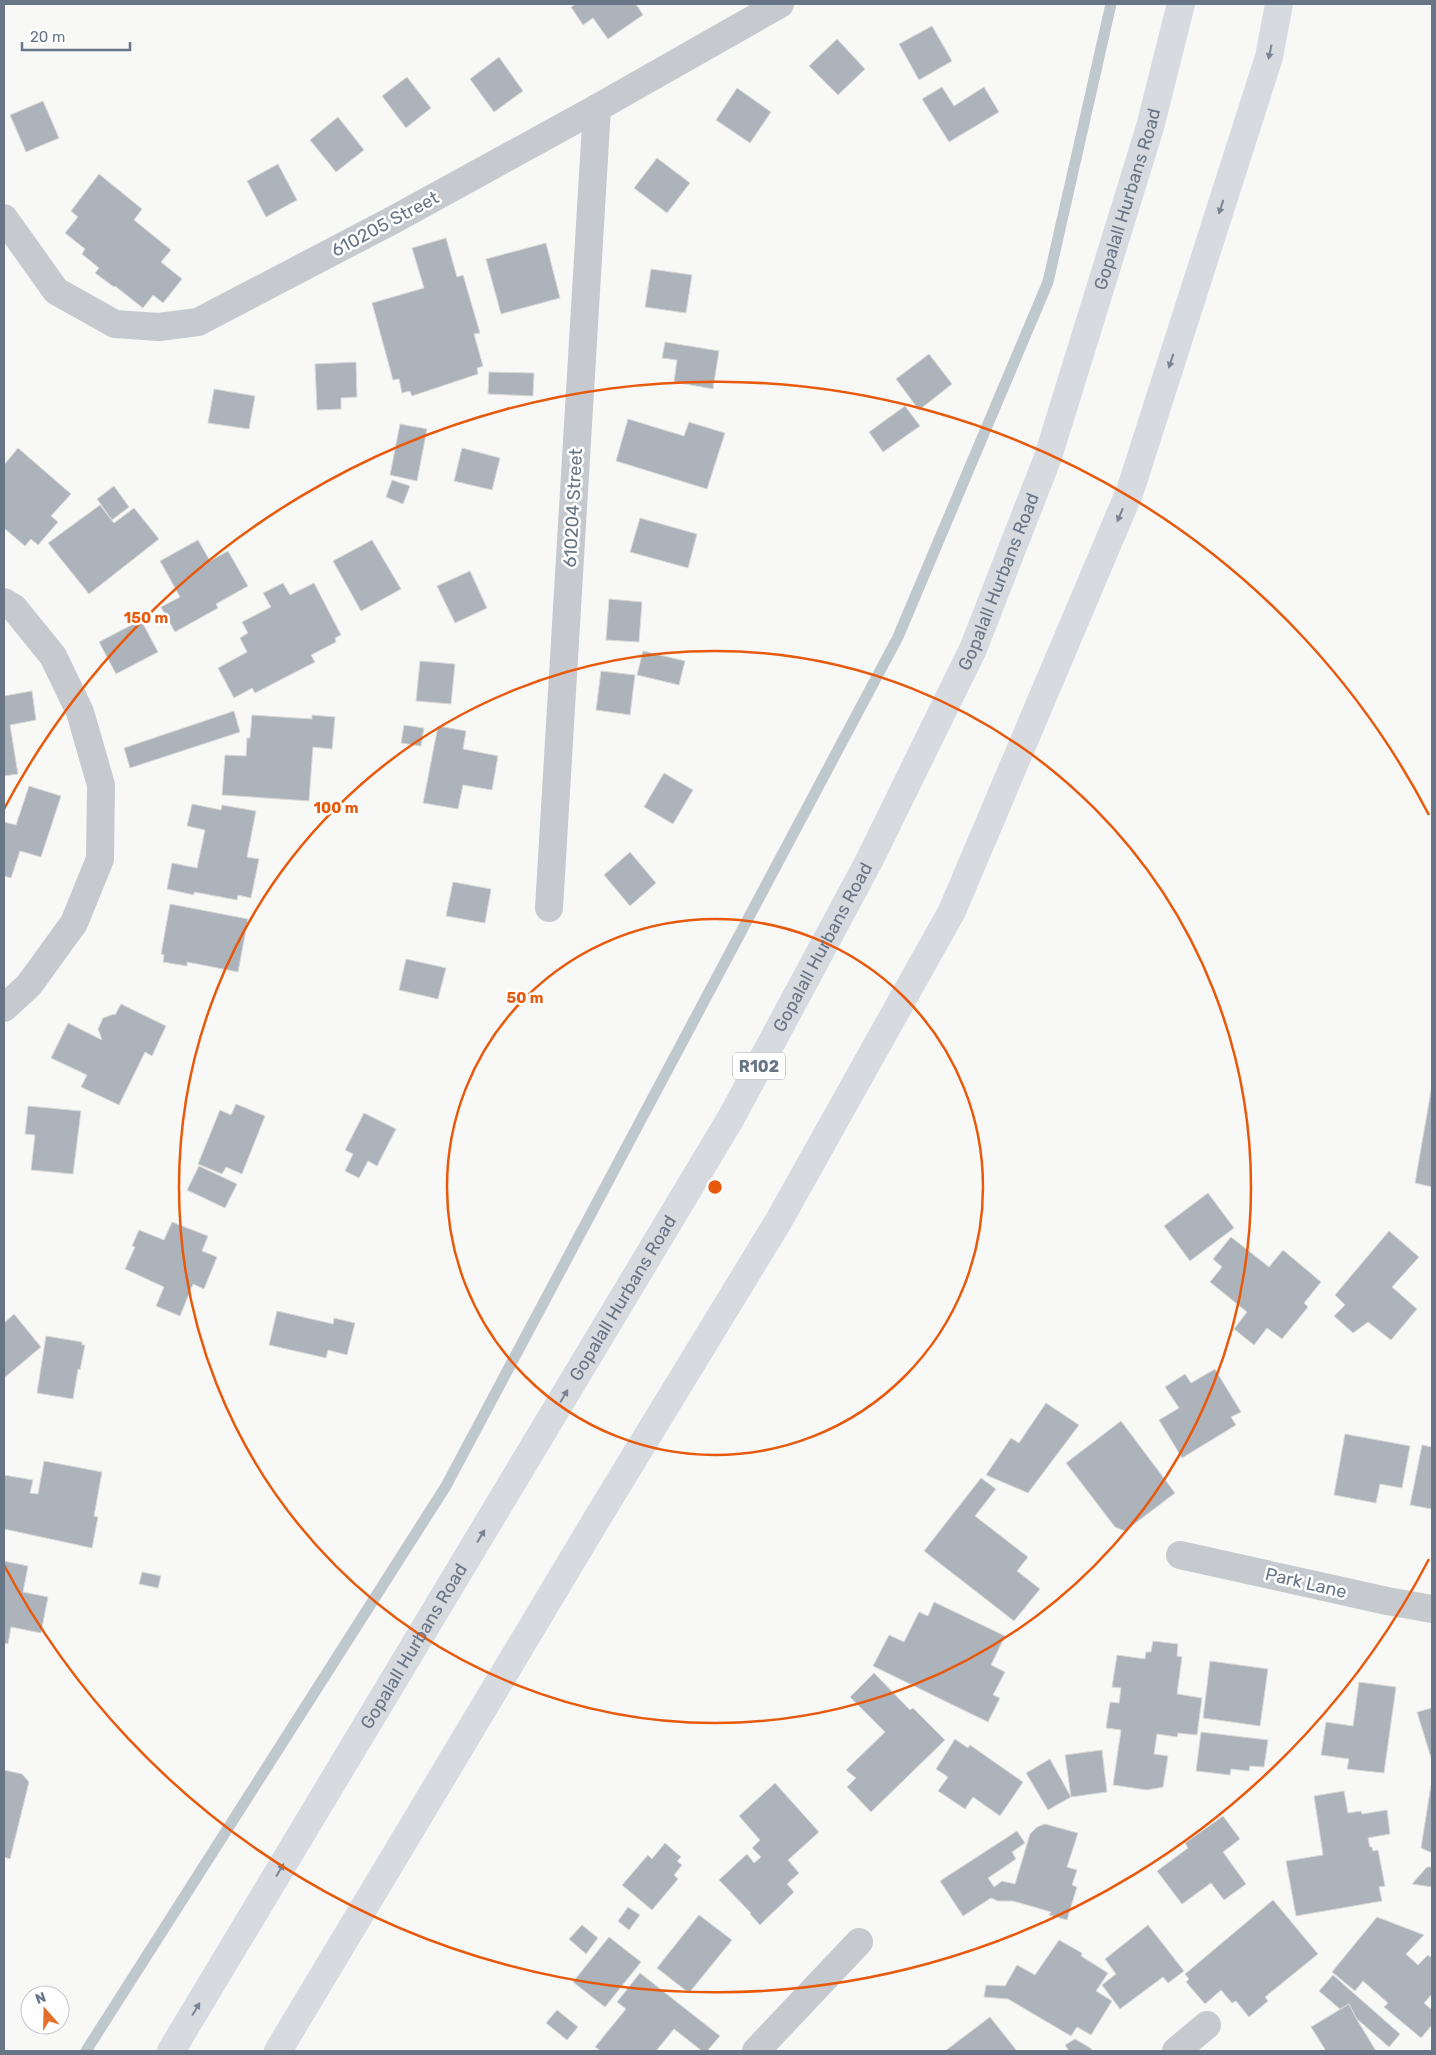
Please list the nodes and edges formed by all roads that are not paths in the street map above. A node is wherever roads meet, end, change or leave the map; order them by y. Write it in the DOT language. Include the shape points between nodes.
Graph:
graph roads {
  1 [pos="780,4"];
  2 [pos="1181,4"];
  3 [pos="1279,4"];
  4 [pos="597,108"];
  5 [pos="4,218"];
  6 [pos="4,602"];
  7 [pos="549,908"];
  8 [pos="4,1008"];
  9 [pos="1180,1555"];
  10 [pos="1432,1609"];
  11 [pos="860,1942"];
  12 [pos="1207,2025"];
  13 [pos="171,2051"];
  14 [pos="278,2051"];
  15 [pos="756,2051"];
  16 [pos="1176,2051"];
  1 -- 4 [label="street, 610205 Street"];
  13 -- 2 [label="main road, Gopalall Hurbans Road / R102, one-way" via="731,1118 869,861 973,649 1048,457 1150,127"];
  3 -- 14 [label="main road, one-way" via="1270,57 1130,491 952,911 778,1222"];
  4 -- 5 [label="street, 610205 Street" via="198,322 159,327 115,324 56,291"];
  4 -- 7 [label="street, 610204 Street"];
  6 -- 8 [label="street" via="14,608 53,656 80,712 101,785 100,859 74,923 29,985"];
  9 -- 10 [label="street, Park Lane"];
  11 -- 15 [label="street"];
  12 -- 16 [label="street"];
}
